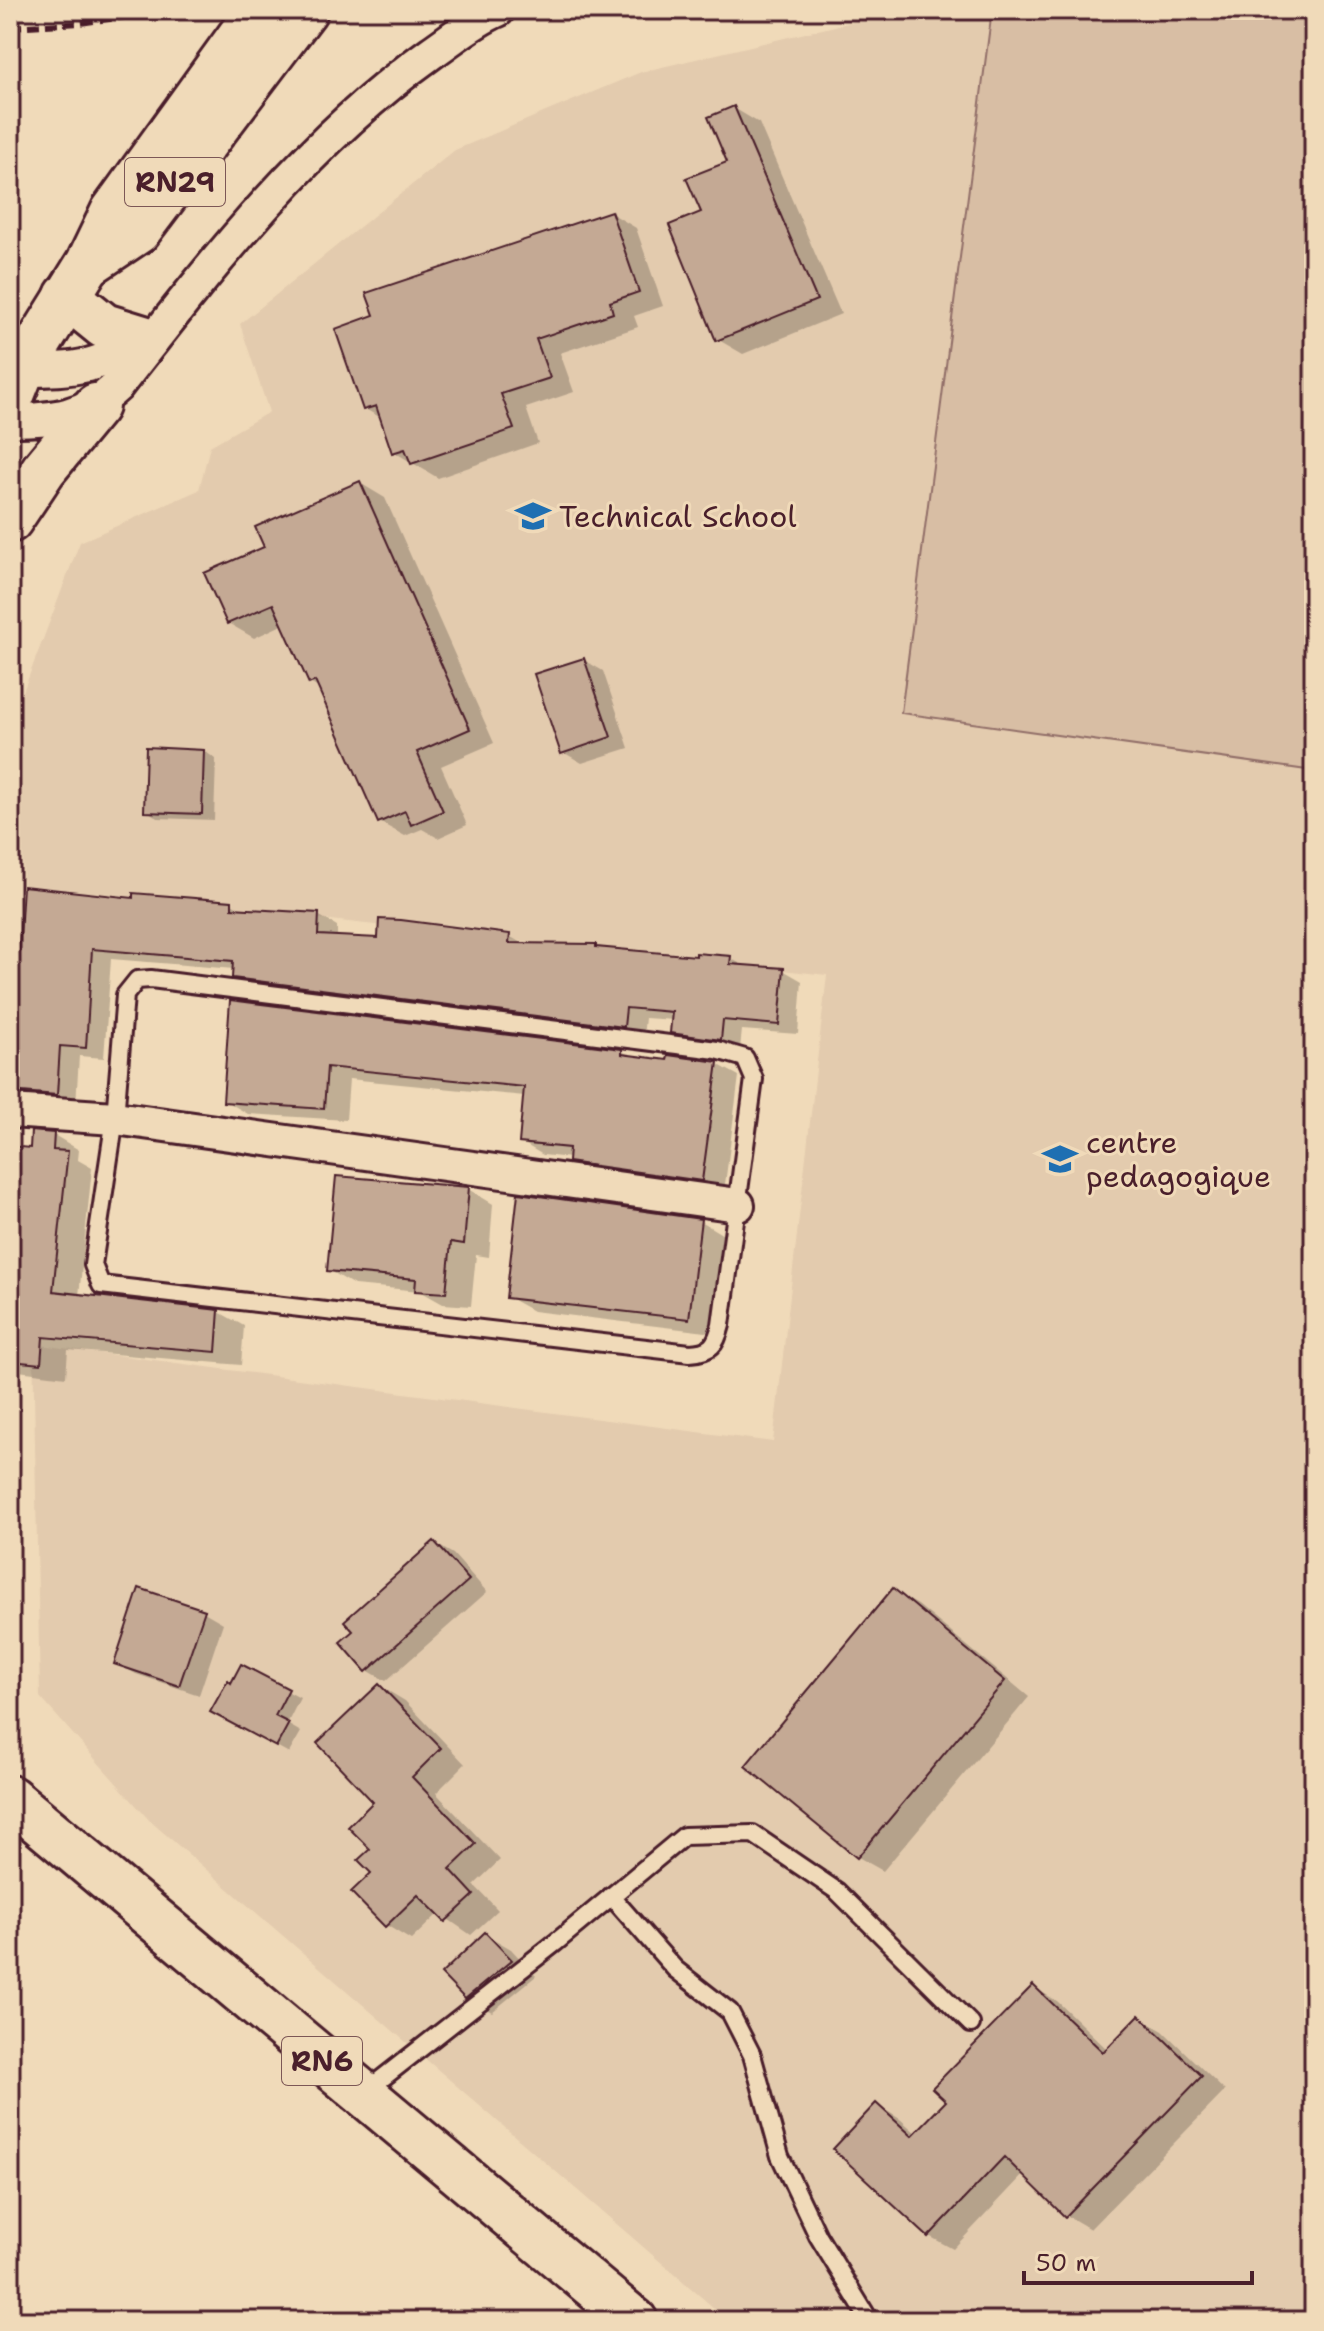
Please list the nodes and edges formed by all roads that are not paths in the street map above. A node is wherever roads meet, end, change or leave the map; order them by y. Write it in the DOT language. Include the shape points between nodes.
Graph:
graph roads {
  1 [pos="259,10"];
  2 [pos="305,10"];
  3 [pos="498,10"];
  4 [pos="234,75"];
  5 [pos="78,280"];
  6 [pos="156,330"];
  7 [pos="16,385"];
  8 [pos="96,406"];
  9 [pos="10,420"];
  10 [pos="10,520"];
  11 [pos="10,1111"];
  12 [pos="115,1118"];
  13 [pos="738,1205"];
  14 [pos="10,1798"];
  15 [pos="611,1896"];
  16 [pos="971,2024"];
  17 [pos="361,2094"];
  18 [pos="634,2321"];
  19 [pos="870,2321"];
  1 -- 4 [label="main road, RN29"];
  2 -- 4 [label="main road, RN29"];
  3 -- 6 [label="street" via="403,73 333,136 262,207"];
  4 -- 5 [label="main road, RN29" via="113,212"];
  5 -- 6 [label="main road" via="104,326"];
  5 -- 7 [label="main road, RN29"];
  6 -- 7 [label="street" via="95,366"];
  6 -- 8 [label="street" via="117,386"];
  8 -- 9 [label="street" via="40,420"];
  8 -- 10 [label="main road"];
  11 -- 12 [label="street"];
  12 -- 13 [label="street"];
  12 -- 13 [label="lane" via="125,995 137,980 717,1050 745,1058 754,1079"];
  12 -- 13 [label="lane" via="93,1265 96,1280 109,1288 705,1352 714,1347 721,1325"];
  14 -- 17 [label="main road, RN6"];
  15 -- 16 [label="lane" via="684,1836 753,1834 837,1891"];
  15 -- 17 [label="lane"];
  15 -- 19 [label="lane" via="675,1969 730,2012 752,2055 780,2156 818,2236"];
  17 -- 18 [label="main road, RN6"];
}
